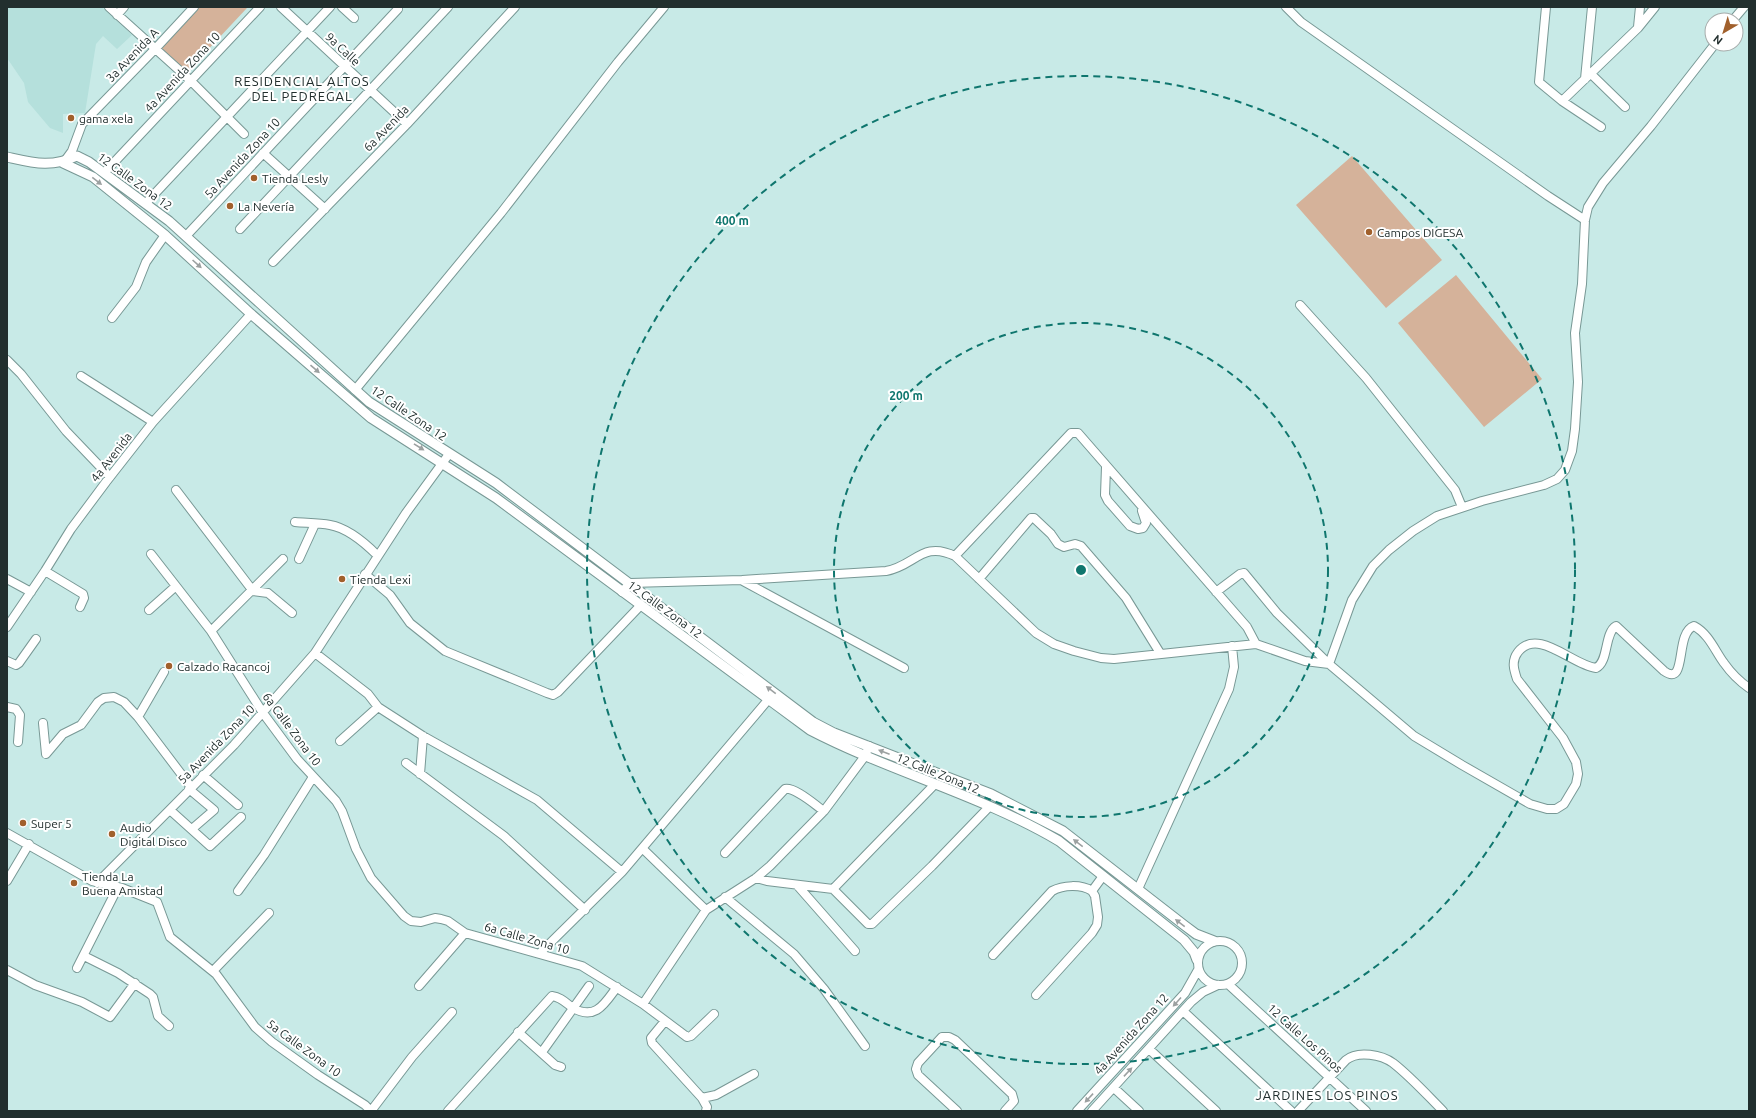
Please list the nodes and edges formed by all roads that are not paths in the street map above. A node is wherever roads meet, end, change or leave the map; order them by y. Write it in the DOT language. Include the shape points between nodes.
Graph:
graph roads {
  1 [pos="109,7"];
  2 [pos="124,7"];
  3 [pos="194,7"];
  4 [pos="260,7"];
  5 [pos="281,7"];
  6 [pos="330,7"];
  7 [pos="342,7"];
  8 [pos="448,7"];
  9 [pos="515,7"];
  10 [pos="664,7"];
  11 [pos="1286,7"];
  12 [pos="1546,7"];
  13 [pos="1592,7"];
  14 [pos="1640,7"];
  15 [pos="1655,7"];
  16 [pos="398,9"];
  17 [pos="117,15"];
  18 [pos="354,18"];
  19 [pos="1638,28"];
  20 [pos="307,31"];
  21 [pos="156,48"];
  22 [pos="1709,52"];
  23 [pos="345,66"];
  24 [pos="1590,72"];
  25 [pos="1585,79"];
  26 [pos="190,80"];
  27 [pos="370,90"];
  28 [pos="1562,101"];
  29 [pos="1625,107"];
  30 [pos="226,118"];
  31 [pos="407,124"];
  32 [pos="1601,127"];
  33 [pos="244,134"];
  34 [pos="263,153"];
  35 [pos="7,157"];
  36 [pos="63,163"];
  37 [pos="105,172"];
  38 [pos="289,176"];
  39 [pos="146,203"];
  40 [pos="325,209"];
  41 [pos="1585,220"];
  42 [pos="240,229"];
  43 [pos="165,235"];
  44 [pos="186,236"];
  45 [pos="272,262"];
  46 [pos="1300,305"];
  47 [pos="251,314"];
  48 [pos="112,318"];
  49 [pos="309,349"];
  50 [pos="301,357"];
  51 [pos="7,360"];
  52 [pos="81,376"];
  53 [pos="355,390"];
  54 [pos="154,422"];
  55 [pos="449,454"];
  56 [pos="442,462"];
  57 [pos="1106,467"];
  58 [pos="110,477"];
  59 [pos="176,490"];
  60 [pos="1140,505"];
  61 [pos="1462,507"];
  62 [pos="295,522"];
  63 [pos="315,524"];
  64 [pos="151,554"];
  65 [pos="377,555"];
  66 [pos="955,556"];
  67 [pos="283,559"];
  68 [pos="299,559"];
  69 [pos="45,571"];
  70 [pos="365,574"];
  71 [pos="7,579"];
  72 [pos="980,579"];
  73 [pos="742,580"];
  74 [pos="630,583"];
  75 [pos="176,586"];
  76 [pos="253,591"];
  77 [pos="31,592"];
  78 [pos="622,592"];
  79 [pos="1216,592"];
  80 [pos="640,606"];
  81 [pos="80,607"];
  82 [pos="149,610"];
  83 [pos="292,613"];
  84 [pos="7,627"];
  85 [pos="211,631"];
  86 [pos="36,639"];
  87 [pos="1256,644"];
  88 [pos="1232,646"];
  89 [pos="315,653"];
  90 [pos="1160,653"];
  91 [pos="7,661"];
  92 [pos="1328,664"];
  93 [pos="904,668"];
  94 [pos="164,672"];
  95 [pos="1749,688"];
  96 [pos="768,700"];
  97 [pos="7,707"];
  98 [pos="378,707"];
  99 [pos="263,713"];
  100 [pos="138,717"];
  101 [pos="43,723"];
  102 [pos="423,736"];
  103 [pos="340,741"];
  104 [pos="18,742"];
  105 [pos="869,746"];
  106 [pos="865,756"];
  107 [pos="406,762"];
  108 [pos="420,774"];
  109 [pos="203,775"];
  110 [pos="313,776"];
  111 [pos="935,784"];
  112 [pos="190,788"];
  113 [pos="238,805"];
  114 [pos="989,806"];
  115 [pos="170,810"];
  116 [pos="824,811"];
  117 [pos="241,816"];
  118 [pos="192,829"];
  119 [pos="7,833"];
  120 [pos="29,844"];
  121 [pos="643,849"];
  122 [pos="725,853"];
  123 [pos="622,872"];
  124 [pos="1103,876"];
  125 [pos="756,878"];
  126 [pos="7,881"];
  127 [pos="97,883"];
  128 [pos="797,884"];
  129 [pos="118,887"];
  130 [pos="833,889"];
  131 [pos="1138,889"];
  132 [pos="238,891"];
  133 [pos="1092,891"];
  134 [pos="725,896"];
  135 [pos="586,910"];
  136 [pos="706,910"];
  137 [pos="268,913"];
  138 [pos="465,933"];
  139 [pos="1214,941"];
  140 [pos="855,950"];
  141 [pos="540,954"];
  142 [pos="993,955"];
  143 [pos="84,956"];
  144 [pos="1198,965"];
  145 [pos="77,968"];
  146 [pos="7,970"];
  147 [pos="213,972"];
  148 [pos="135,983"];
  149 [pos="1228,984"];
  150 [pos="1218,985"];
  151 [pos="419,986"];
  152 [pos="589,986"];
  153 [pos="617,987"];
  154 [pos="1036,995"];
  155 [pos="643,1004"];
  156 [pos="572,1008"];
  157 [pos="1183,1011"];
  158 [pos="452,1012"];
  159 [pos="714,1014"];
  160 [pos="665,1021"];
  161 [pos="169,1026"];
  162 [pos="518,1032"];
  163 [pos="865,1046"];
  164 [pos="1149,1049"];
  165 [pos="542,1052"];
  166 [pos="561,1067"];
  167 [pos="754,1074"];
  168 [pos="1330,1077"];
  169 [pos="1114,1088"];
  170 [pos="702,1098"];
  171 [pos="371,1111"];
  172 [pos="448,1111"];
  173 [pos="706,1111"];
  174 [pos="957,1111"];
  175 [pos="1005,1111"];
  176 [pos="1077,1111"];
  177 [pos="1092,1111"];
  178 [pos="1138,1111"];
  179 [pos="1216,1111"];
  180 [pos="1291,1111"];
  181 [pos="1298,1111"];
  182 [pos="1366,1111"];
  183 [pos="1443,1111"];
  1 -- 17 [label="street"];
  2 -- 17 [label="street"];
  3 -- 21 [label="street, 3a Avenida A"];
  4 -- 26 [label="street, 4a Avenida Zona 10"];
  5 -- 20 [label="street, 9a Calle"];
  6 -- 20 [label="street"];
  7 -- 18 [label="street"];
  8 -- 27 [label="street"];
  9 -- 31 [label="street, 6a Avenida"];
  10 -- 53 [label="street" via="501,213"];
  11 -- 41 [label="street" via="1308,26"];
  12 -- 28 [label="street" via="1539,82"];
  13 -- 25 [label="street"];
  14 -- 19 [label="street"];
  15 -- 19 [label="street"];
  16 -- 23 [label="street, 5a Avenida Zona 10"];
  17 -- 21 [label="street"];
  19 -- 24 [label="street"];
  20 -- 23 [label="street, 9a Calle"];
  20 -- 30 [label="street"];
  21 -- 26 [label="street"];
  21 -- 36 [label="street, 3a Avenida A" via="87,118 79,129 72,151"];
  22 -- 41 [label="street" via="1598,189 1588,207"];
  23 -- 27 [label="street, 9a Calle"];
  23 -- 34 [label="street, 5a Avenida Zona 10"];
  24 -- 25 [label="street"];
  24 -- 29 [label="street"];
  25 -- 28 [label="street"];
  26 -- 30 [label="street"];
  26 -- 37 [label="street, 4a Avenida Zona 10"];
  27 -- 31 [label="street, 9a Calle"];
  27 -- 38 [label="street"];
  28 -- 32 [label="street"];
  30 -- 33 [label="street"];
  30 -- 39 [label="street"];
  31 -- 40 [label="street, 6a Avenida"];
  34 -- 38 [label="street"];
  34 -- 44 [label="street, 5a Avenida Zona 10"];
  35 -- 36 [label="street" via="35,164"];
  36 -- 37 [label="street, 12 Calle Zona 12" via="77,156"];
  36 -- 43 [label="street, 12 Calle Zona 12, one-way" via="93,177"];
  37 -- 39 [label="street, 12 Calle Zona 12"];
  38 -- 40 [label="street"];
  38 -- 42 [label="street"];
  39 -- 44 [label="street, 12 Calle Zona 12"];
  40 -- 45 [label="street, 6a Avenida"];
  41 -- 61 [label="street" via="1582,284 1575,334 1578,398 1574,443 1568,465 1562,475 1551,482"];
  43 -- 47 [label="street, 12 Calle Zona 12, one-way"];
  43 -- 48 [label="street" via="146,262 136,288"];
  44 -- 49 [label="street, 12 Calle Zona 12"];
  46 -- 61 [label="street" via="1366,378 1455,490"];
  47 -- 50 [label="street, 12 Calle Zona 12"];
  47 -- 54 [label="street, 4a Avenida"];
  49 -- 50 [label="street"];
  49 -- 53 [label="street, 12 Calle Zona 12"];
  50 -- 56 [label="street, 12 Calle Zona 12, one-way" via="371,418"];
  51 -- 58 [label="street" via="66,432"];
  52 -- 54 [label="street"];
  53 -- 55 [label="street, 12 Calle Zona 12" via="378,409"];
  54 -- 58 [label="street, 4a Avenida"];
  55 -- 56 [label="street, 5a Avenida Zona 10"];
  55 -- 74 [label="street, 12 Calle Zona 12" via="496,483"];
  56 -- 65 [label="street, 5a Avenida Zona 10"];
  56 -- 78 [label="street, 12 Calle Zona 12" via="496,498"];
  57 -- 60 [label="street"];
  57 -- 60 [label="street" via="1105,495 1130,526 1138,530 1146,523"];
  57 -- 66 [label="street" via="1078,433 1071,433"];
  58 -- 69 [label="street, 4a Avenida" via="71,529"];
  59 -- 76 [label="street"];
  60 -- 79 [label="street"];
  61 -- 92 [label="street" via="1426,522 1389,550 1373,566 1352,600"];
  62 -- 63 [label="street"];
  63 -- 65 [label="street" via="339,528 368,546"];
  63 -- 68 [label="street"];
  64 -- 75 [label="street, 6a Calle Zona 10"];
  65 -- 70 [label="street, 5a Avenida Zona 10"];
  66 -- 72 [label="street"];
  66 -- 73 [label="street" via="944,551 923,552 902,566 886,572"];
  67 -- 76 [label="street"];
  69 -- 77 [label="street, 4a Avenida"];
  69 -- 81 [label="street" via="82,594 84,598"];
  70 -- 80 [label="street" via="390,594 410,623 445,651 553,695"];
  70 -- 89 [label="street, 5a Avenida Zona 10"];
  71 -- 77 [label="street"];
  72 -- 90 [label="street" via="1036,633 1064,648 1114,659"];
  72 -- 90 [label="street" via="1031,518 1034,518 1058,544 1064,547 1075,544 1080,546 1126,598"];
  73 -- 74 [label="street"];
  73 -- 93 [label="street"];
  74 -- 78 [label="street"];
  105 -- 74 [label="street, 12 Calle Zona 12, one-way" via="813,722"];
  75 -- 82 [label="street"];
  75 -- 85 [label="street, 6a Calle Zona 10"];
  76 -- 83 [label="street" via="268,593"];
  76 -- 85 [label="street"];
  77 -- 84 [label="street, 4a Avenida"];
  78 -- 80 [label="street, 12 Calle Zona 12"];
  79 -- 87 [label="street" via="1247,627"];
  79 -- 92 [label="street" via="1244,573 1277,612"];
  80 -- 96 [label="street, 12 Calle Zona 12"];
  85 -- 99 [label="street, 6a Calle Zona 10"];
  86 -- 91 [label="street" via="19,663 16,665"];
  87 -- 88 [label="street"];
  87 -- 92 [label="street" via="1305,661"];
  88 -- 90 [label="street"];
  88 -- 131 [label="street" via="1234,667 1229,689"];
  89 -- 98 [label="street" via="368,694"];
  89 -- 99 [label="street, 5a Avenida Zona 10"];
  92 -- 95 [label="street" via="1414,736 1530,804 1547,809 1556,809 1564,804 1571,795 1578,774 1576,762 1563,738 1517,679 1513,663 1515,656 1523,647 1541,644 1584,665 1596,668 1601,663 1611,632 1616,626 1664,671 1674,674 1680,666 1685,636 1690,627 1694,626 1709,640 1730,672"];
  94 -- 100 [label="street"];
  96 -- 106 [label="street, 12 Calle Zona 12" via="810,730"];
  96 -- 121 [label="street"];
  97 -- 104 [label="street" via="16,710 20,715"];
  98 -- 102 [label="street"];
  98 -- 103 [label="street"];
  99 -- 109 [label="street, 5a Avenida Zona 10" via="231,749"];
  99 -- 110 [label="street, 6a Calle Zona 10"];
  100 -- 101 [label="street" via="119,698 104,698 95,704 81,725 64,734 46,754"];
  100 -- 112 [label="street"];
  102 -- 108 [label="street"];
  102 -- 123 [label="street" via="538,800"];
  105 -- 106 [label="street"];
  131 -- 105 [label="street, 12 Calle Zona 12, one-way" via="1063,831 991,794"];
  106 -- 111 [label="street, 12 Calle Zona 12"];
  106 -- 116 [label="street"];
  107 -- 108 [label="street"];
  108 -- 135 [label="street" via="504,836"];
  109 -- 112 [label="street, 5a Avenida Zona 10"];
  109 -- 113 [label="street"];
  110 -- 132 [label="street" via="264,855"];
  110 -- 138 [label="street, 6a Calle Zona 10" via="339,806 371,878 404,916 411,921 421,922 441,919"];
  111 -- 114 [label="street, 12 Calle Zona 12"];
  111 -- 130 [label="street"];
  112 -- 115 [label="street, 5a Avenida Zona 10"];
  112 -- 118 [label="street" via="214,810"];
  114 -- 124 [label="street, 12 Calle Zona 12" via="1059,841"];
  114 -- 130 [label="street" via="872,924 868,924"];
  115 -- 118 [label="street"];
  115 -- 127 [label="street, 5a Avenida Zona 10"];
  116 -- 122 [label="street" via="796,791 785,789"];
  116 -- 125 [label="street"];
  117 -- 118 [label="street" via="210,846"];
  119 -- 120 [label="street, 5a Calle Zona 10"];
  120 -- 126 [label="street"];
  120 -- 127 [label="street, 5a Calle Zona 10"];
  121 -- 123 [label="street"];
  121 -- 136 [label="street"];
  123 -- 135 [label="street"];
  124 -- 133 [label="street"];
  124 -- 144 [label="street, 12 Calle Zona 12" via="1184,940 1194,952"];
  125 -- 128 [label="street"];
  125 -- 134 [label="street"];
  127 -- 129 [label="street, 5a Calle Zona 10"];
  128 -- 130 [label="street"];
  128 -- 140 [label="street"];
  129 -- 143 [label="street"];
  129 -- 147 [label="street, 5a Calle Zona 10" via="157,902 170,937"];
  139 -- 131 [label="street, 12 Calle Zona 12, one-way" via="1190,930"];
  133 -- 142 [label="street" via="1065,887 1052,891"];
  133 -- 154 [label="street" via="1095,896 1097,925"];
  134 -- 136 [label="street"];
  134 -- 163 [label="street" via="794,954 824,989"];
  135 -- 141 [label="street"];
  136 -- 155 [label="street"];
  137 -- 147 [label="street"];
  138 -- 141 [label="street, 6a Calle Zona 10"];
  138 -- 151 [label="street"];
  139 -- 144 [label="street" via="1203,948"];
  139 -- 149 [label="street" via="1234,945 1241,956 1242,963 1238,976"];
  141 -- 153 [label="street, 6a Calle Zona 10" via="582,966"];
  143 -- 145 [label="street"];
  143 -- 148 [label="street"];
  144 -- 150 [label="street" via="1206,980"];
  144 -- 176 [label="street, 4a Avenida Zona 12, one-way" via="1195,977 1185,993"];
  146 -- 148 [label="street" via="35,985 82,1002 110,1016"];
  147 -- 171 [label="street, 5a Calle Zona 10" via="255,1027"];
  148 -- 161 [label="street" via="153,997 158,1016"];
  149 -- 150 [label="street"];
  149 -- 168 [label="street, 12 Calle Los Pinos"];
  150 -- 157 [label="street, 4a Avenida Zona 12" via="1203,992"];
  152 -- 156 [label="street"];
  153 -- 155 [label="street, 6a Calle Zona 10"];
  153 -- 156 [label="street" via="597,1011 585,1012"];
  155 -- 160 [label="street, 6a Calle Zona 10"];
  156 -- 162 [label="street" via="552,996"];
  156 -- 165 [label="street"];
  157 -- 164 [label="street, 4a Avenida Zona 12"];
  157 -- 180 [label="street"];
  158 -- 171 [label="street" via="412,1057"];
  159 -- 160 [label="street, 6a Calle Zona 10" via="689,1037"];
  160 -- 170 [label="street" via="650,1038 652,1043"];
  162 -- 165 [label="street"];
  162 -- 172 [label="street"];
  169 -- 164 [label="street, 4a Avenida Zona 12, one-way"];
  164 -- 179 [label="street"];
  165 -- 166 [label="street"];
  167 -- 170 [label="street" via="716,1095"];
  168 -- 181 [label="street"];
  168 -- 182 [label="street, 12 Calle Los Pinos"];
  168 -- 183 [label="street" via="1354,1055 1382,1058 1394,1064"];
  169 -- 177 [label="street, 4a Avenida Zona 12"];
  169 -- 178 [label="street"];
  170 -- 173 [label="street" via="707,1107"];
  174 -- 175 [label="street" via="918,1075 916,1069 918,1063 942,1038 949,1037 955,1040 1012,1094 1014,1101"];
}
